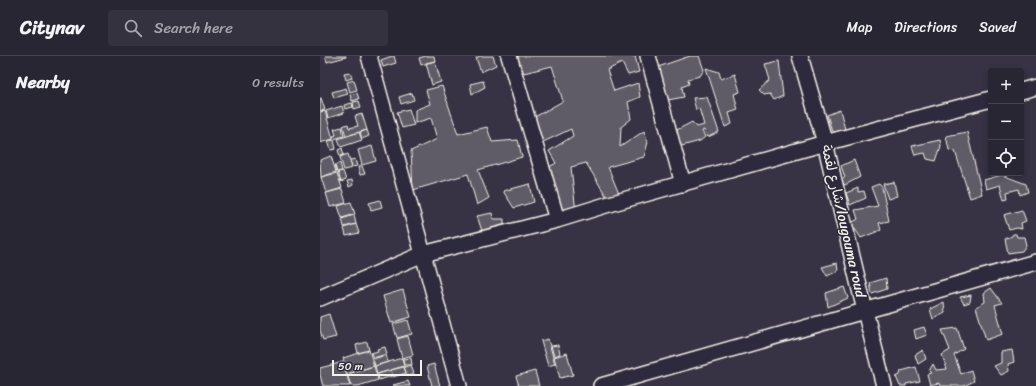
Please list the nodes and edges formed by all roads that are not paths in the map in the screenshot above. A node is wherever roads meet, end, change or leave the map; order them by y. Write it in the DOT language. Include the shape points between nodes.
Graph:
graph roads {
  1 [pos="369,56"];
  2 [pos="509,56"];
  3 [pos="648,56"];
  4 [pos="800,56"];
  5 [pos="1036,87"];
  6 [pos="1024,90"];
  7 [pos="988,100"];
  8 [pos="826,143"];
  9 [pos="682,184"];
  10 [pos="557,220"];
  11 [pos="423,254"];
  12 [pos="1036,262"];
  13 [pos="320,298"];
  14 [pos="865,311"];
  15 [pos="459,386"];
  16 [pos="601,386"];
  17 [pos="884,386"];
  1 -- 11 [label="street"];
  2 -- 10 [label="street"];
  3 -- 9 [label="street"];
  4 -- 8 [label="street, شارع لقمة/lougouma roud"];
  5 -- 6 [label="street"];
  7 -- 8 [label="street"];
  8 -- 9 [label="street"];
  8 -- 14 [label="street, شارع لقمة/lougouma roud"];
  9 -- 10 [label="street"];
  10 -- 11 [label="street"];
  11 -- 13 [label="street"];
  11 -- 15 [label="street"];
  12 -- 14 [label="street"];
  14 -- 16 [label="street"];
  14 -- 17 [label="street, شارع لقمة/lougouma roud"];
}
